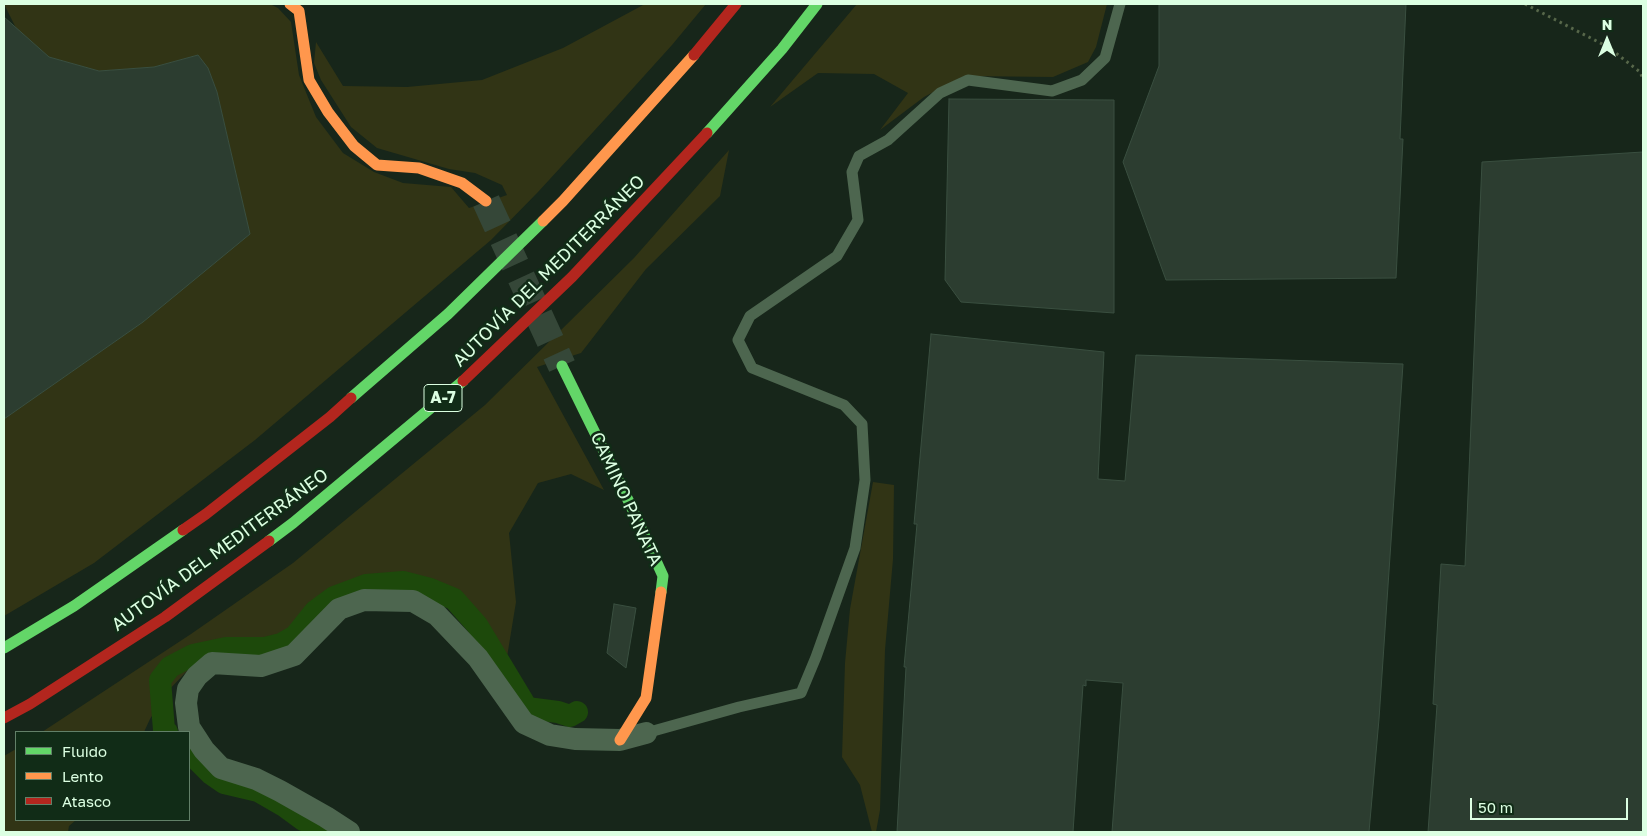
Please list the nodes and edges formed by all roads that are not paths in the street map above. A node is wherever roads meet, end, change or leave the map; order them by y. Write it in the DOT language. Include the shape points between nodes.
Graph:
graph roads {
  1 [pos="290,4"];
  2 [pos="736,4"];
  3 [pos="817,4"];
  4 [pos="1120,4"];
  5 [pos="486,201"];
  6 [pos="562,366"];
  7 [pos="4,648"];
  8 [pos="4,718"];
  9 [pos="646,733"];
  10 [pos="620,740"];
  11 [pos="349,832"];
  1 -- 5 [label="main road" via="299,11 309,80 354,146 377,165 419,168 462,183"];
  2 -- 7 [label="main road" via="563,201 448,314 330,417 206,514 74,606"];
  3 -- 8 [label="main road, AUTOVÍA DEL MEDITERRÁNEO / A-7" via="782,49 676,167 572,277 456,388 293,523 165,617"];
  4 -- 9 [label="lane" via="1105,58 1082,80 1052,91 968,80 940,93 888,140 859,156 852,172 858,220 837,256 750,316 738,340 752,368 844,405 862,424 865,480 855,548 801,693"];
  6 -- 10 [label="main road, CAMINO PANATA" via="663,576 646,698"];
  9 -- 10 [label="street"];
  10 -- 11 [label="street" via="550,735 524,723 478,658 437,615 413,600 364,600 338,609 294,655 261,666 212,663 197,676 188,689 189,727 221,768 280,791"];
}
